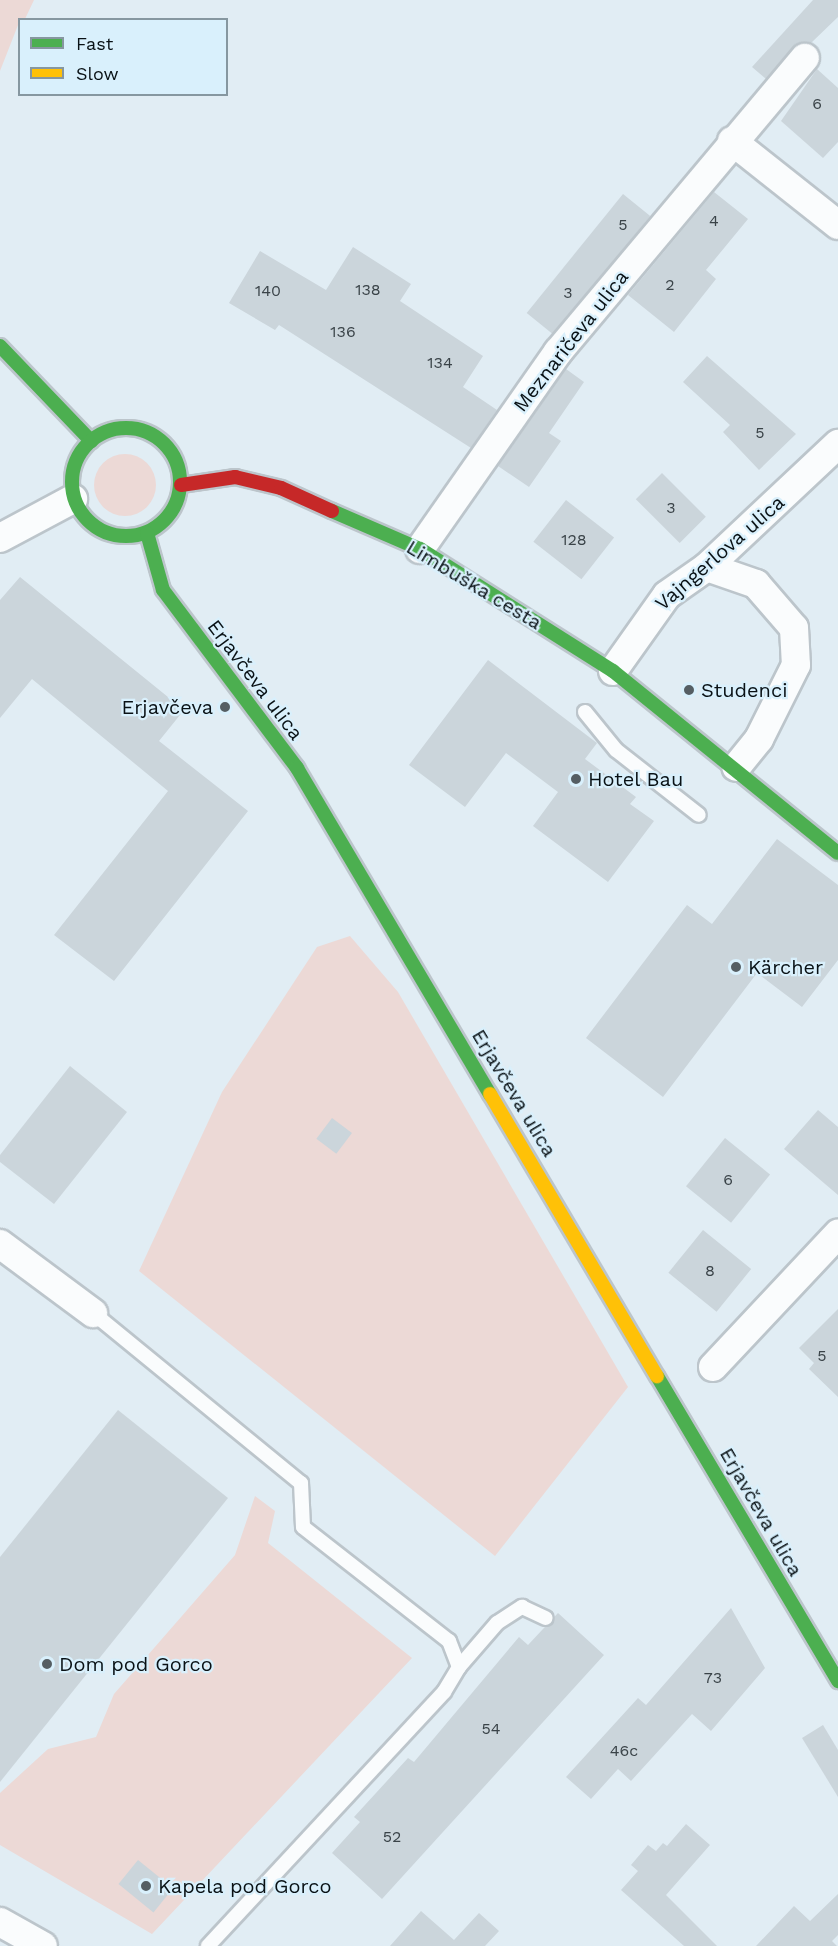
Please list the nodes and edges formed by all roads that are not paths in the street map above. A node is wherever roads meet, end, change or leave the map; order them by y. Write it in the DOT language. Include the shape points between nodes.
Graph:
graph roads {
  1 [pos="805,58"];
  2 [pos="732,141"];
  3 [pos="838,225"];
  4 [pos="0,346"];
  5 [pos="91,441"];
  6 [pos="833,457"];
  7 [pos="181,485"];
  8 [pos="74,499"];
  9 [pos="147,533"];
  10 [pos="0,538"];
  11 [pos="420,549"];
  12 [pos="707,567"];
  13 [pos="613,672"];
  14 [pos="585,712"];
  15 [pos="736,767"];
  16 [pos="699,815"];
  17 [pos="838,854"];
  18 [pos="838,1234"];
  19 [pos="0,1244"];
  20 [pos="93,1313"];
  21 [pos="713,1367"];
  22 [pos="546,1618"];
  23 [pos="459,1667"];
  24 [pos="838,1681"];
  25 [pos="0,1922"];
  26 [pos="43,1946"];
  27 [pos="208,1946"];
  1 -- 2 [label="street, Meznaričeva ulica"];
  2 -- 3 [label="street"];
  2 -- 11 [label="street, Meznaričeva ulica" via="558,352"];
  4 -- 5 [label="street"];
  5 -- 7 [label="street" via="110,430 144,431 172,452"];
  5 -- 8 [label="street" via="78,455 71,476"];
  6 -- 12 [label="street, Vajngerlova ulica"];
  7 -- 9 [label="street" via="176,506"];
  7 -- 11 [label="street, Limbuška cesta" via="235,477 281,488"];
  8 -- 9 [label="street" via="85,519 103,532 125,538"];
  8 -- 10 [label="street"];
  9 -- 24 [label="street, Erjavčeva ulica" via="163,590 297,768"];
  11 -- 13 [label="street, Limbuška cesta"];
  12 -- 13 [label="street, Vajngerlova ulica" via="667,595"];
  12 -- 15 [label="street" via="756,584 794,628 796,665 759,739"];
  13 -- 15 [label="street, Limbuška cesta"];
  14 -- 16 [label="lane" via="616,750"];
  15 -- 17 [label="street, Limbuška cesta"];
  18 -- 21 [label="street"];
  19 -- 20 [label="street"];
  20 -- 23 [label="lane" via="301,1483 303,1527 449,1641"];
  22 -- 23 [label="lane" via="522,1607 497,1623"];
  23 -- 27 [label="lane" via="444,1692"];
  25 -- 26 [label="street"];
}
